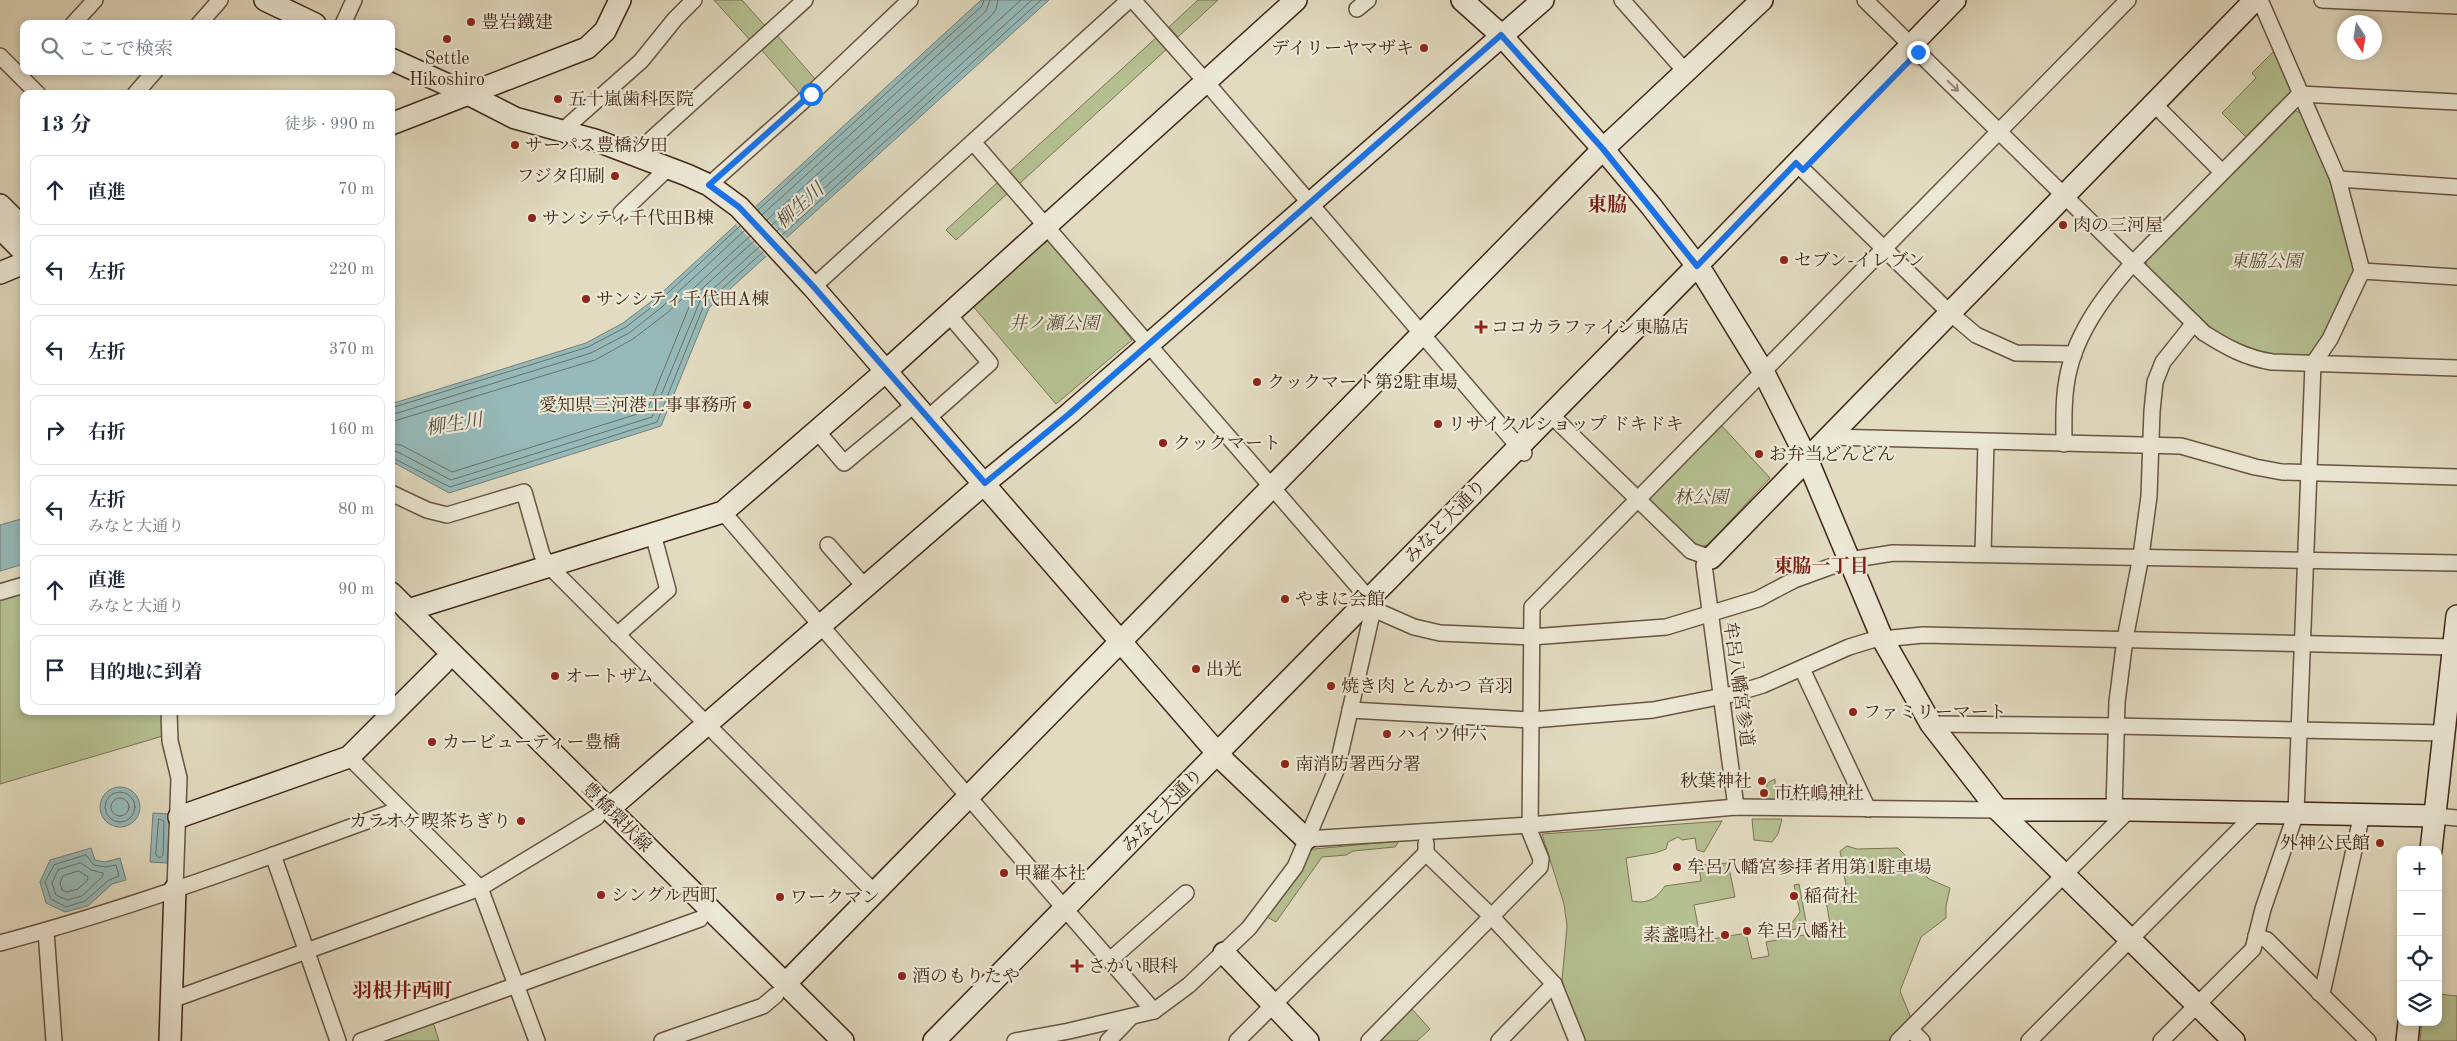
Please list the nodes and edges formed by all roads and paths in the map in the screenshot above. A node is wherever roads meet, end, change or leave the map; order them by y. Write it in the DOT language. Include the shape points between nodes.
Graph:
graph roads {
  1 [pos="95,0"];
  2 [pos="220,0"];
  3 [pos="265,0"];
  4 [pos="354,0"];
  5 [pos="620,0"];
  6 [pos="694,0"];
  7 [pos="805,0"];
  8 [pos="910,0"];
  9 [pos="1131,0"];
  10 [pos="1296,0"];
  11 [pos="1462,0"];
  12 [pos="1543,0"];
  13 [pos="1622,0"];
  14 [pos="1762,0"];
  15 [pos="1866,0"];
  16 [pos="1955,0"];
  17 [pos="1970,0"];
  18 [pos="2128,0"];
  19 [pos="2255,0"];
  20 [pos="2260,0"];
  21 [pos="2322,0"];
  22 [pos="2457,6"];
  23 [pos="77,20"];
  24 [pos="202,20"];
  25 [pos="307,20"];
  26 [pos="345,20"];
  27 [pos="1501,35"];
  28 [pos="1914,48"];
  29 [pos="0,56"];
  30 [pos="395,61"];
  31 [pos="20,71"];
  32 [pos="1685,71"];
  33 [pos="26,75"];
  34 [pos="152,75"];
  35 [pos="1206,82"];
  36 [pos="35,90"];
  37 [pos="138,90"];
  38 [pos="2300,94"];
  39 [pos="470,95"];
  40 [pos="2457,102"];
  41 [pos="2155,104"];
  42 [pos="395,123"];
  43 [pos="1998,130"];
  44 [pos="562,131"];
  45 [pos="973,142"];
  46 [pos="1603,149"];
  47 [pos="634,155"];
  48 [pos="1800,166"];
  49 [pos="668,168"];
  50 [pos="2222,172"];
  51 [pos="2338,180"];
  52 [pos="709,185"];
  53 [pos="2457,187"];
  54 [pos="2065,195"];
  55 [pos="1309,203"];
  56 [pos="621,213"];
  57 [pos="12,219"];
  58 [pos="1047,226"];
  59 [pos="20,241"];
  60 [pos="1883,247"];
  61 [pos="2133,263"];
  62 [pos="20,264"];
  63 [pos="1700,270"];
  64 [pos="2362,271"];
  65 [pos="0,272"];
  66 [pos="2457,277"];
  67 [pos="813,286"];
  68 [pos="1949,312"];
  69 [pos="949,315"];
  70 [pos="2194,323"];
  71 [pos="1423,333"];
  72 [pos="1148,343"];
  73 [pos="2074,354"];
  74 [pos="2314,364"];
  75 [pos="2457,368"];
  76 [pos="886,371"];
  77 [pos="1763,371"];
  78 [pos="921,411"];
  79 [pos="1554,418"];
  80 [pos="818,431"];
  81 [pos="1829,437"];
  82 [pos="1986,442"];
  83 [pos="2064,444"];
  84 [pos="2152,445"];
  85 [pos="1522,450"];
  86 [pos="1807,459"];
  87 [pos="2308,473"];
  88 [pos="2457,477"];
  89 [pos="985,483"];
  90 [pos="1273,486"];
  91 [pos="395,495"];
  92 [pos="1637,498"];
  93 [pos="723,512"];
  94 [pos="653,534"];
  95 [pos="828,545"];
  96 [pos="1983,554"];
  97 [pos="2141,556"];
  98 [pos="1849,560"];
  99 [pos="2305,560"];
  100 [pos="1708,561"];
  101 [pos="2457,563"];
  102 [pos="549,566"];
  103 [pos="20,586"];
  104 [pos="865,587"];
  105 [pos="0,592"];
  106 [pos="1371,603"];
  107 [pos="398,607"];
  108 [pos="1711,615"];
  109 [pos="2457,616"];
  110 [pos="821,627"];
  111 [pos="617,635"];
  112 [pos="1531,637"];
  113 [pos="1882,638"];
  114 [pos="2124,639"];
  115 [pos="1120,641"];
  116 [pos="2302,643"];
  117 [pos="2454,646"];
  118 [pos="443,663"];
  119 [pos="1802,669"];
  120 [pos="1722,698"];
  121 [pos="1350,710"];
  122 [pos="395,712"];
  123 [pos="169,715"];
  124 [pos="392,715"];
  125 [pos="1532,720"];
  126 [pos="1931,724"];
  127 [pos="707,726"];
  128 [pos="2116,726"];
  129 [pos="2298,729"];
  130 [pos="2444,733"];
  131 [pos="350,757"];
  132 [pos="1221,757"];
  133 [pos="969,796"];
  134 [pos="1736,808"];
  135 [pos="400,809"];
  136 [pos="1868,809"];
  137 [pos="1998,810"];
  138 [pos="2121,810"];
  139 [pos="2257,812"];
  140 [pos="603,813"];
  141 [pos="2296,813"];
  142 [pos="2362,814"];
  143 [pos="2435,816"];
  144 [pos="179,817"];
  145 [pos="2457,818"];
  146 [pos="1530,825"];
  147 [pos="1425,831"];
  148 [pos="1306,839"];
  149 [pos="2431,846"];
  150 [pos="1426,853"];
  151 [pos="273,855"];
  152 [pos="2065,873"];
  153 [pos="480,888"];
  154 [pos="175,889"];
  155 [pos="1186,892"];
  156 [pos="874,893"];
  157 [pos="1069,913"];
  158 [pos="1491,916"];
  159 [pos="700,919"];
  160 [pos="46,930"];
  161 [pos="2256,936"];
  162 [pos="2130,938"];
  163 [pos="0,943"];
  164 [pos="307,950"];
  165 [pos="1224,953"];
  166 [pos="1110,960"];
  167 [pos="1554,984"];
  168 [pos="516,985"];
  169 [pos="781,989"];
  170 [pos="2319,993"];
  171 [pos="172,996"];
  172 [pos="2197,1004"];
  173 [pos="1272,1006"];
  174 [pos="1154,1011"];
  175 [pos="1131,1017"];
  176 [pos="2409,1026"];
  177 [pos="1910,1029"];
  178 [pos="54,1041"];
  179 [pos="170,1041"];
  180 [pos="338,1041"];
  181 [pos="361,1041"];
  182 [pos="537,1041"];
  183 [pos="662,1041"];
  184 [pos="823,1041"];
  185 [pos="842,1041"];
  186 [pos="934,1041"];
  187 [pos="952,1041"];
  188 [pos="1015,1041"];
  189 [pos="1108,1041"];
  190 [pos="1237,1041"];
  191 [pos="1308,1041"];
  192 [pos="1369,1041"];
  193 [pos="1499,1041"];
  194 [pos="1576,1041"];
  195 [pos="1898,1041"];
  196 [pos="1922,1041"];
  197 [pos="2029,1041"];
  198 [pos="2161,1041"];
  199 [pos="2234,1041"];
  200 [pos="2368,1041"];
  201 [pos="2407,1041"];
  1 -- 23 [label="street"];
  2 -- 24 [label="street"];
  3 -- 25 [label="street"];
  4 -- 26 [label="street"];
  5 -- 39 [label="street" via="605,31 587,48"];
  6 -- 44 [label="street" via="641,61"];
  7 -- 47 [label="street"];
  8 -- 52 [label="street"];
  9 -- 35 [label="street"];
  9 -- 45 [label="street"];
  10 -- 35 [label="street"];
  11 -- 27 [label="street"];
  12 -- 27 [label="street"];
  13 -- 32 [label="street"];
  14 -- 32 [label="street"];
  15 -- 28 [label="street"];
  16 -- 28 [label="street, みなと大通り"];
  17 -- 28 [label="street, みなと大通り"];
  18 -- 43 [label="street"];
  19 -- 41 [label="street"];
  20 -- 38 [label="street"];
  21 -- 22 [label="street"];
  27 -- 46 [label="street"];
  27 -- 55 [label="street"];
  28 -- 43 [label="street, one-way"];
  28 -- 48 [label="street, みなと大通り"];
  29 -- 31 [label="street"];
  30 -- 39 [label="street"];
  32 -- 46 [label="street"];
  33 -- 36 [label="street"];
  34 -- 37 [label="street"];
  35 -- 55 [label="street"];
  35 -- 58 [label="street"];
  38 -- 40 [label="street"];
  38 -- 50 [label="street"];
  38 -- 51 [label="street"];
  39 -- 42 [label="street"];
  39 -- 44 [label="street" via="515,118"];
  41 -- 50 [label="street"];
  41 -- 54 [label="street"];
  43 -- 54 [label="street"];
  43 -- 60 [label="street"];
  44 -- 47 [label="street"];
  45 -- 58 [label="street"];
  45 -- 67 [label="street"];
  46 -- 63 [label="street"];
  46 -- 71 [label="street"];
  47 -- 49 [label="street"];
  48 -- 60 [label="street"];
  48 -- 63 [label="street, みなと大通り"];
  49 -- 52 [label="street"];
  49 -- 56 [label="street"];
  50 -- 61 [label="street"];
  51 -- 53 [label="street"];
  51 -- 64 [label="street"];
  52 -- 67 [label="street" via="739,207"];
  54 -- 61 [label="street"];
  54 -- 68 [label="street"];
  55 -- 71 [label="street"];
  55 -- 72 [label="street"];
  57 -- 59 [label="street"];
  58 -- 69 [label="street"];
  58 -- 72 [label="street"];
  60 -- 68 [label="street"];
  60 -- 77 [label="street"];
  61 -- 70 [label="street"];
  61 -- 73 [label="street" via="2091,316"];
  62 -- 65 [label="street"];
  63 -- 77 [label="street"];
  63 -- 79 [label="street, みなと大通り"];
  64 -- 66 [label="street"];
  64 -- 74 [label="street" via="2330,339"];
  67 -- 76 [label="street"];
  68 -- 73 [label="street" via="1976,336 2000,348 2027,354"];
  68 -- 81 [label="street"];
  69 -- 76 [label="street"];
  69 -- 78 [label="street" via="990,363"];
  70 -- 74 [label="street" via="2224,346 2257,360"];
  70 -- 84 [label="street" via="2159,370 2152,411"];
  71 -- 85 [label="street"];
  71 -- 90 [label="street"];
  72 -- 89 [label="street"];
  72 -- 90 [label="street"];
  73 -- 83 [label="street" via="2066,385"];
  74 -- 75 [label="street"];
  74 -- 87 [label="street"];
  76 -- 78 [label="street"];
  76 -- 80 [label="street"];
  77 -- 86 [label="street"];
  77 -- 92 [label="street"];
  78 -- 80 [label="street" via="844,463"];
  78 -- 89 [label="street"];
  79 -- 85 [label="street, みなと大通り"];
  79 -- 92 [label="street"];
  80 -- 93 [label="street"];
  81 -- 82 [label="street"];
  81 -- 86 [label="street"];
  82 -- 83 [label="street"];
  82 -- 96 [label="street"];
  83 -- 84 [label="street"];
  84 -- 87 [label="street" via="2181,446 2255,467"];
  84 -- 97 [label="street"];
  85 -- 106 [label="street, みなと大通り"];
  86 -- 98 [label="street"];
  86 -- 100 [label="street"];
  87 -- 88 [label="street"];
  87 -- 99 [label="street"];
  89 -- 104 [label="street"];
  89 -- 115 [label="street"];
  90 -- 106 [label="street"];
  90 -- 115 [label="street"];
  91 -- 102 [label="street" via="427,510 447,515 524,492 542,555"];
  92 -- 100 [label="street" via="1691,551"];
  92 -- 112 [label="street" via="1532,607"];
  93 -- 94 [label="street"];
  93 -- 110 [label="street"];
  94 -- 102 [label="street"];
  94 -- 111 [label="street" via="668,590"];
  95 -- 104 [label="street"];
  96 -- 97 [label="street"];
  96 -- 98 [label="street" via="1893,553"];
  97 -- 99 [label="street"];
  97 -- 114 [label="street"];
  98 -- 108 [label="street" via="1794,580 1758,599"];
  98 -- 113 [label="street"];
  99 -- 101 [label="street"];
  99 -- 116 [label="street"];
  100 -- 108 [label="street, 牟呂八幡宮参道"];
  102 -- 107 [label="street"];
  102 -- 111 [label="street"];
  103 -- 105 [label="street"];
  104 -- 110 [label="street"];
  106 -- 112 [label="street" via="1414,628 1440,633"];
  106 -- 121 [label="street"];
  106 -- 132 [label="street, みなと大通り"];
  107 -- 118 [label="street, 豊橋環状線"];
  107 -- 140 [label="street, 豊橋環状線"];
  108 -- 112 [label="street" via="1666,627"];
  108 -- 120 [label="street, 牟呂八幡宮参道"];
  109 -- 117 [label="street"];
  110 -- 127 [label="street"];
  110 -- 133 [label="street"];
  111 -- 127 [label="street"];
  112 -- 125 [label="street"];
  113 -- 114 [label="street" via="1923,635"];
  113 -- 119 [label="street" via="1849,647"];
  113 -- 126 [label="street"];
  114 -- 116 [label="street"];
  114 -- 128 [label="street"];
  115 -- 132 [label="street"];
  115 -- 133 [label="street"];
  116 -- 117 [label="street"];
  116 -- 129 [label="street"];
  117 -- 130 [label="street"];
  118 -- 122 [label="street"];
  118 -- 140 [label="street, 豊橋環状線"];
  119 -- 120 [label="street"];
  119 -- 136 [label="street"];
  120 -- 125 [label="street" via="1653,710"];
  120 -- 134 [label="street, 牟呂八幡宮参道"];
  121 -- 125 [label="street"];
  121 -- 148 [label="street" via="1337,768"];
  123 -- 144 [label="street" via="170,741 179,778"];
  124 -- 131 [label="street"];
  125 -- 146 [label="street"];
  126 -- 128 [label="street"];
  126 -- 137 [label="street"];
  127 -- 140 [label="street"];
  127 -- 156 [label="street"];
  128 -- 129 [label="street"];
  128 -- 138 [label="street"];
  129 -- 130 [label="street"];
  129 -- 141 [label="street"];
  130 -- 143 [label="street"];
  131 -- 135 [label="street"];
  131 -- 144 [label="street"];
  132 -- 148 [label="street"];
  132 -- 157 [label="street, みなと大通り"];
  133 -- 156 [label="street"];
  133 -- 157 [label="street"];
  134 -- 136 [label="street"];
  134 -- 146 [label="street"];
  135 -- 151 [label="street"];
  135 -- 153 [label="street"];
  136 -- 137 [label="street"];
  137 -- 138 [label="street"];
  137 -- 152 [label="street"];
  138 -- 139 [label="street"];
  138 -- 152 [label="street"];
  139 -- 141 [label="street"];
  139 -- 162 [label="street"];
  140 -- 153 [label="street"];
  140 -- 159 [label="street, 豊橋環状線"];
  140 -- 169 [label="street, 豊橋環状線"];
  141 -- 142 [label="street"];
  141 -- 161 [label="street"];
  142 -- 143 [label="street"];
  142 -- 170 [label="street" via="2323,988"];
  143 -- 145 [label="street"];
  143 -- 149 [label="street"];
  144 -- 154 [label="street"];
  146 -- 147 [label="street"];
  146 -- 158 [label="street" via="1541,859 1540,867"];
  147 -- 148 [label="street"];
  147 -- 150 [label="street"];
  148 -- 165 [label="street" via="1295,867 1275,896 1250,928"];
  150 -- 158 [label="street"];
  150 -- 173 [label="street"];
  151 -- 154 [label="street"];
  151 -- 164 [label="street"];
  152 -- 162 [label="street"];
  152 -- 177 [label="street"];
  153 -- 164 [label="street"];
  153 -- 168 [label="street"];
  154 -- 160 [label="street"];
  154 -- 171 [label="street"];
  155 -- 166 [label="street"];
  156 -- 169 [label="street"];
  157 -- 166 [label="street"];
  157 -- 186 [label="street, みなと大通り"];
  157 -- 187 [label="street, みなと大通り"];
  158 -- 167 [label="street"];
  158 -- 192 [label="street"];
  159 -- 168 [label="street"];
  159 -- 169 [label="street, 豊橋環状線"];
  160 -- 163 [label="street"];
  160 -- 178 [label="street"];
  161 -- 170 [label="street" via="2267,940"];
  161 -- 172 [label="street" via="2253,949"];
  162 -- 172 [label="street"];
  162 -- 197 [label="street"];
  164 -- 171 [label="street" via="180,996"];
  164 -- 180 [label="street"];
  165 -- 173 [label="street"];
  165 -- 174 [label="street"];
  166 -- 174 [label="street"];
  167 -- 193 [label="street"];
  167 -- 194 [label="street"];
  168 -- 181 [label="street"];
  168 -- 182 [label="street"];
  169 -- 183 [label="street" via="763,1006"];
  169 -- 184 [label="street, 豊橋環状線"];
  169 -- 185 [label="street, 豊橋環状線"];
  170 -- 200 [label="street"];
  171 -- 179 [label="street"];
  172 -- 198 [label="street"];
  172 -- 199 [label="street"];
  173 -- 190 [label="street"];
  173 -- 191 [label="street"];
  174 -- 175 [label="street"];
  175 -- 188 [label="street"];
  175 -- 189 [label="street"];
  176 -- 201 [label="street"];
  177 -- 195 [label="street"];
  177 -- 196 [label="street"];
}
